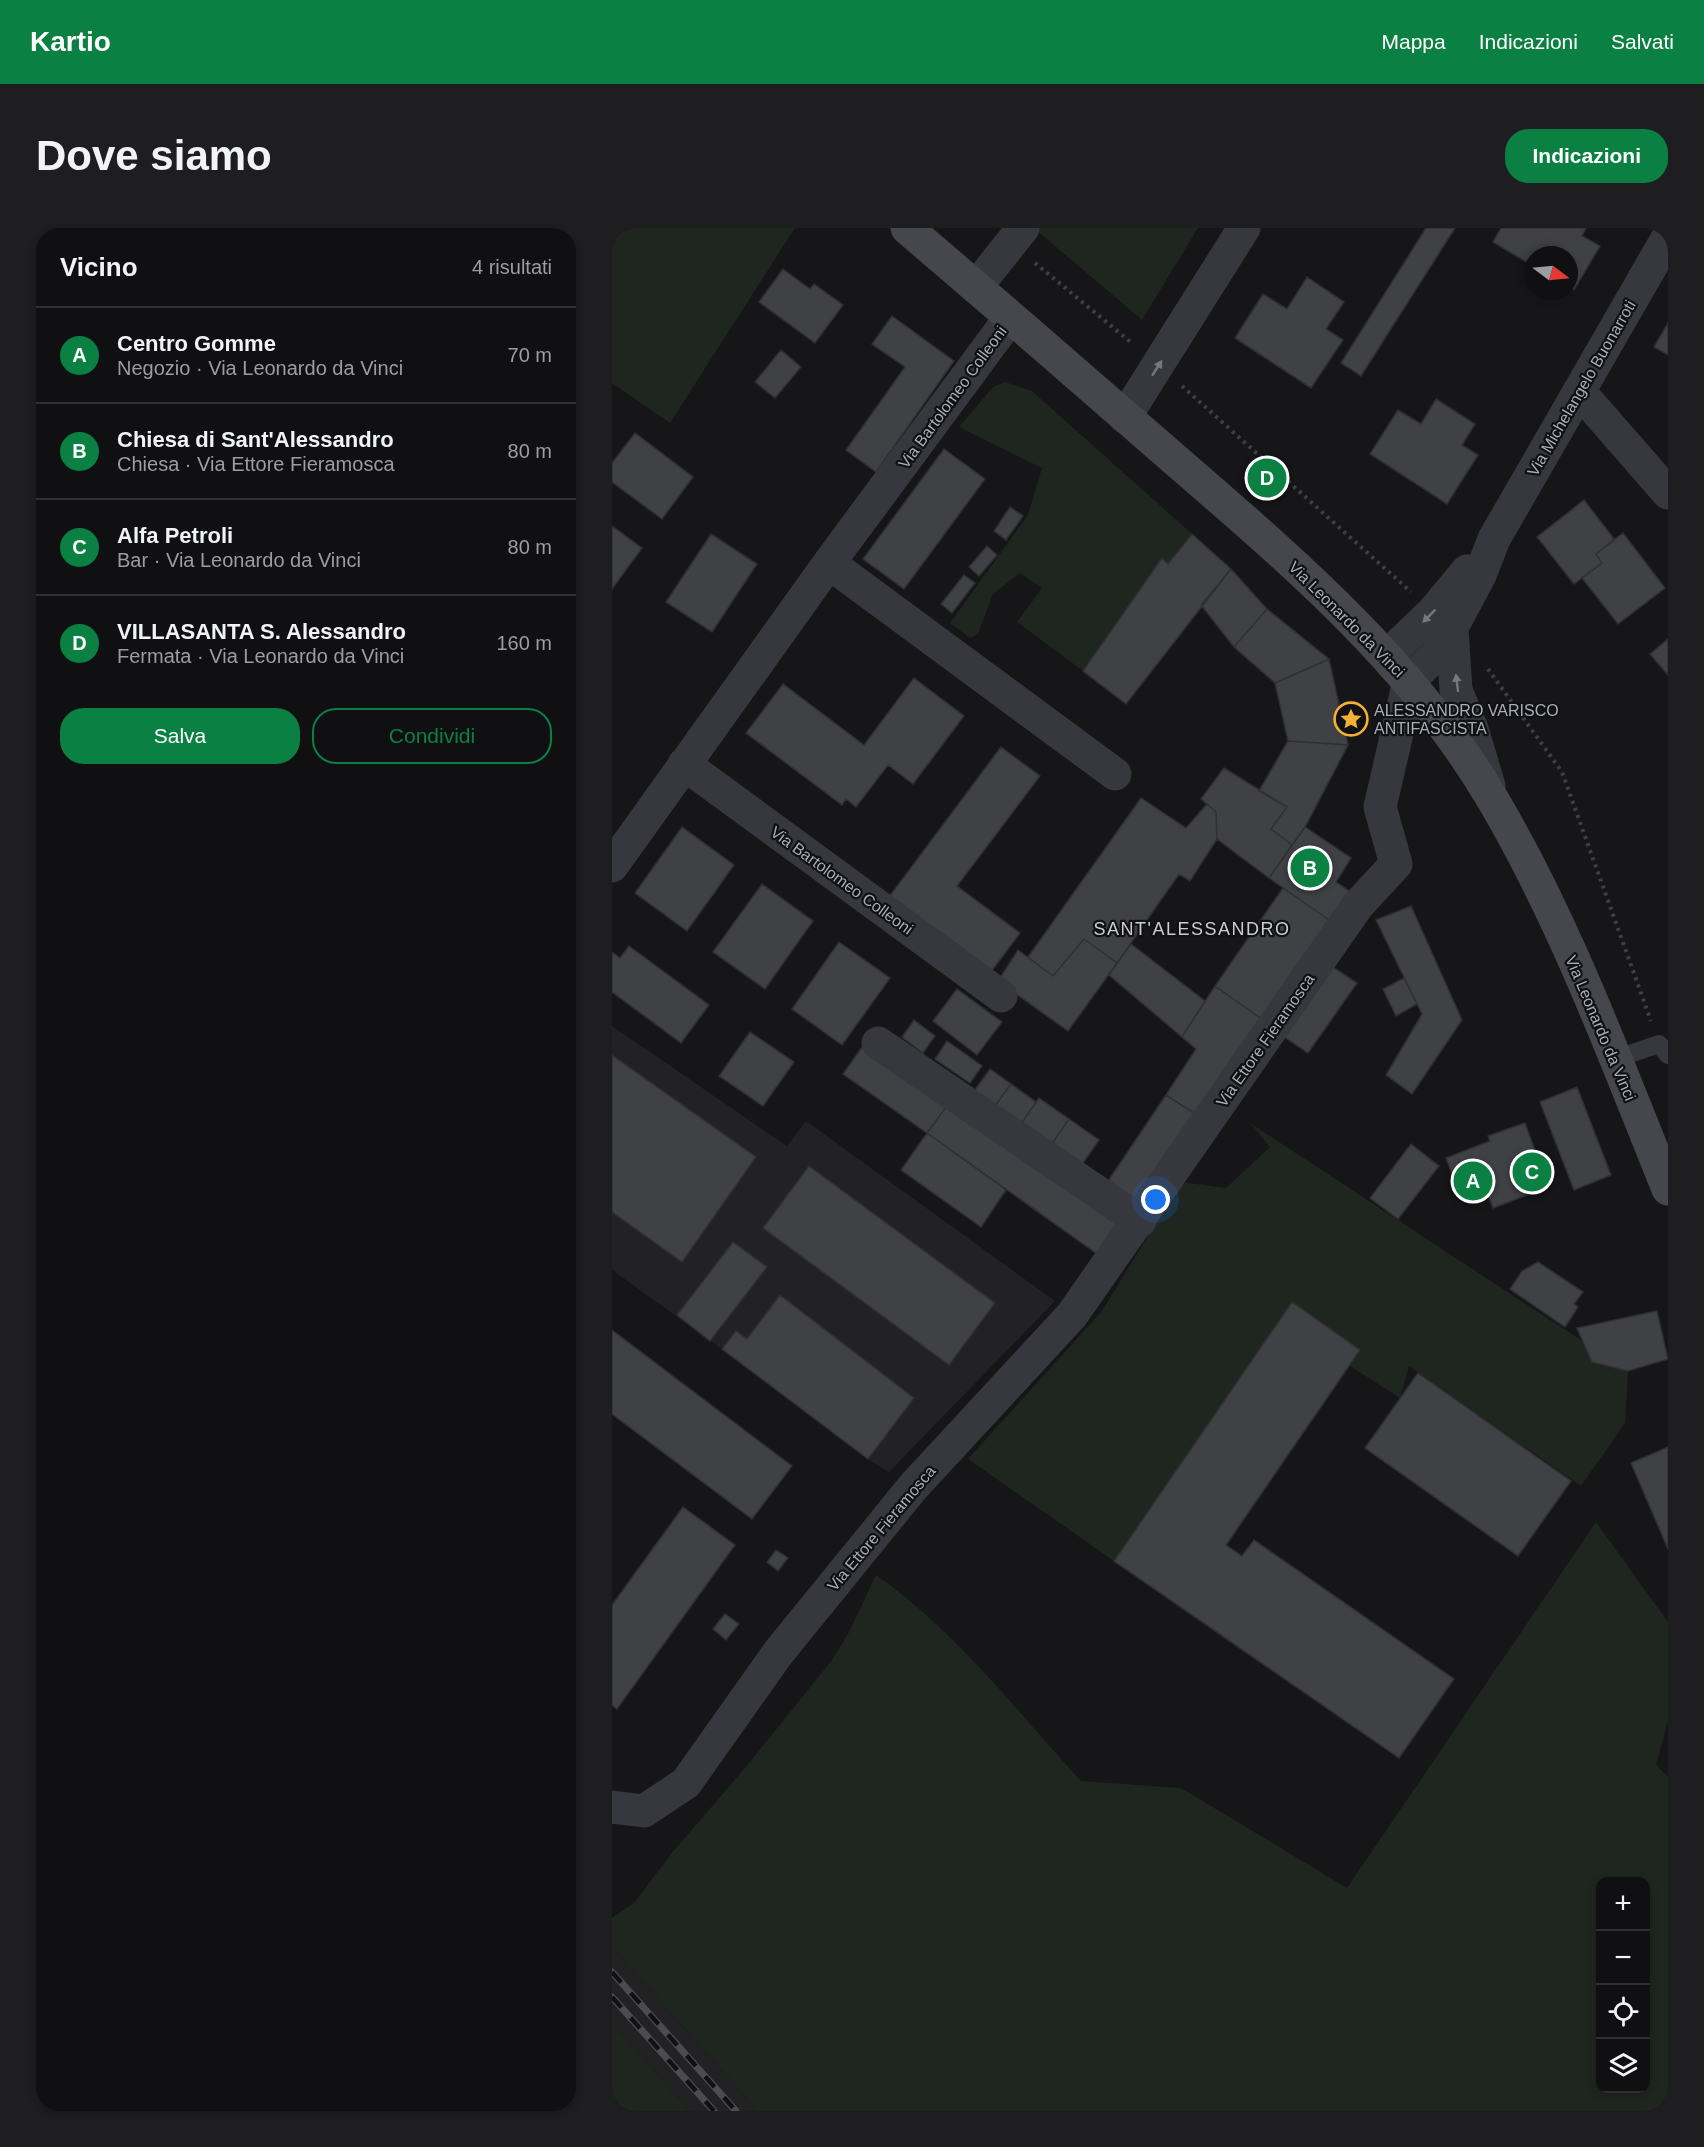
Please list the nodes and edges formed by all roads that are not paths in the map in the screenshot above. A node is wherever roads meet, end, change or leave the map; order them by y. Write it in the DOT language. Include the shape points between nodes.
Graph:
graph roads {
  1 [pos="908,228"];
  2 [pos="1023,228"];
  3 [pos="1244,228"];
  4 [pos="1668,237"];
  5 [pos="1660,270"];
  6 [pos="976,287"];
  7 [pos="1010,318"];
  8 [pos="1579,391"];
  9 [pos="1125,417"];
  10 [pos="1668,493"];
  11 [pos="1494,539"];
  12 [pos="829,563"];
  13 [pos="1452,630"];
  14 [pos="1388,656"];
  15 [pos="1409,681"];
  16 [pos="684,764"];
  17 [pos="1115,774"];
  18 [pos="1492,799"];
  19 [pos="612,866"];
  20 [pos="1000,996"];
  21 [pos="878,1043"];
  22 [pos="1668,1055"];
  23 [pos="1615,1059"];
  24 [pos="1668,1189"];
  25 [pos="1140,1221"];
  26 [pos="612,1807"];
  1 -- 6 [label="main road, Via Leonardo da Vinci"];
  2 -- 6 [label="street"];
  9 -- 3 [label="street, one-way"];
  4 -- 5 [label="street, Via Michelangelo Buonarroti"];
  5 -- 8 [label="street, Via Michelangelo Buonarroti"];
  6 -- 7 [label="main road, Via Leonardo da Vinci"];
  7 -- 9 [label="main road, Via Leonardo da Vinci"];
  7 -- 12 [label="street, Via Bartolomeo Colleoni"];
  8 -- 10 [label="street"];
  8 -- 11 [label="street, Via Michelangelo Buonarroti"];
  9 -- 14 [label="main road, Via Leonardo da Vinci" via="1327,594"];
  11 -- 13 [label="street, Via Michelangelo Buonarroti"];
  11 -- 14 [label="street, Via Michelangelo Buonarroti, one-way" via="1433,612"];
  12 -- 16 [label="street, Via Bartolomeo Colleoni"];
  12 -- 17 [label="street"];
  13 -- 15 [label="street, Via Michelangelo Buonarroti" via="1439,652"];
  18 -- 13 [label="street, one-way" via="1456,690"];
  14 -- 15 [label="main road, Via Leonardo da Vinci"];
  15 -- 18 [label="main road, Via Leonardo da Vinci"];
  15 -- 25 [label="street, Via Ettore Fieramosca" via="1380,807 1396,864 1358,905"];
  16 -- 19 [label="street, Via Bartolomeo Colleoni"];
  16 -- 20 [label="street, Via Bartolomeo Colleoni"];
  18 -- 23 [label="main road, Via Leonardo da Vinci" via="1546,901"];
  21 -- 25 [label="street"];
  22 -- 23 [label="lane" via="1659,1044"];
  23 -- 24 [label="main road, Via Leonardo da Vinci"];
  25 -- 26 [label="street, Via Ettore Fieramosca" via="1072,1315 913,1487 786,1644 686,1783 644,1811"];
}
